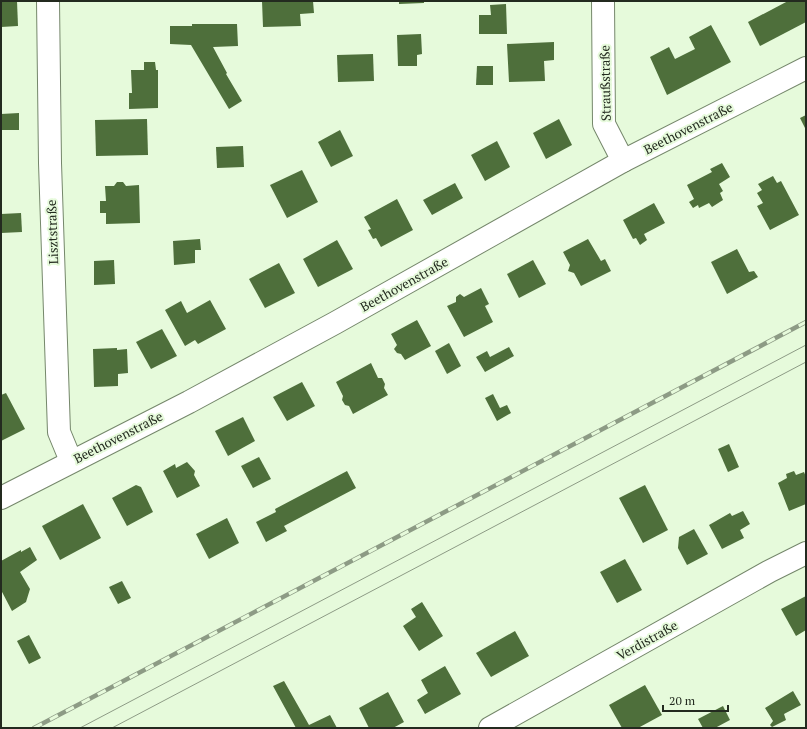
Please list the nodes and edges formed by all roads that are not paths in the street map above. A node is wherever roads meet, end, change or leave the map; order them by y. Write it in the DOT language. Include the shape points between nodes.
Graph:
graph roads {
  1 [pos="48,1"];
  2 [pos="603,1"];
  3 [pos="806,68"];
  4 [pos="623,161"];
  5 [pos="71,460"];
  6 [pos="1,498"];
  7 [pos="806,553"];
  8 [pos="490,728"];
  1 -- 5 [label="street, Lisztstraße" via="50,163 59,432"];
  2 -- 4 [label="street, Straußstraße" via="604,124"];
  3 -- 4 [label="street, Beethovenstraße"];
  4 -- 5 [label="street, Beethovenstraße" via="335,323 189,402"];
  5 -- 6 [label="street, Beethovenstraße"];
  7 -- 8 [label="street, Verdistraße"];
}
